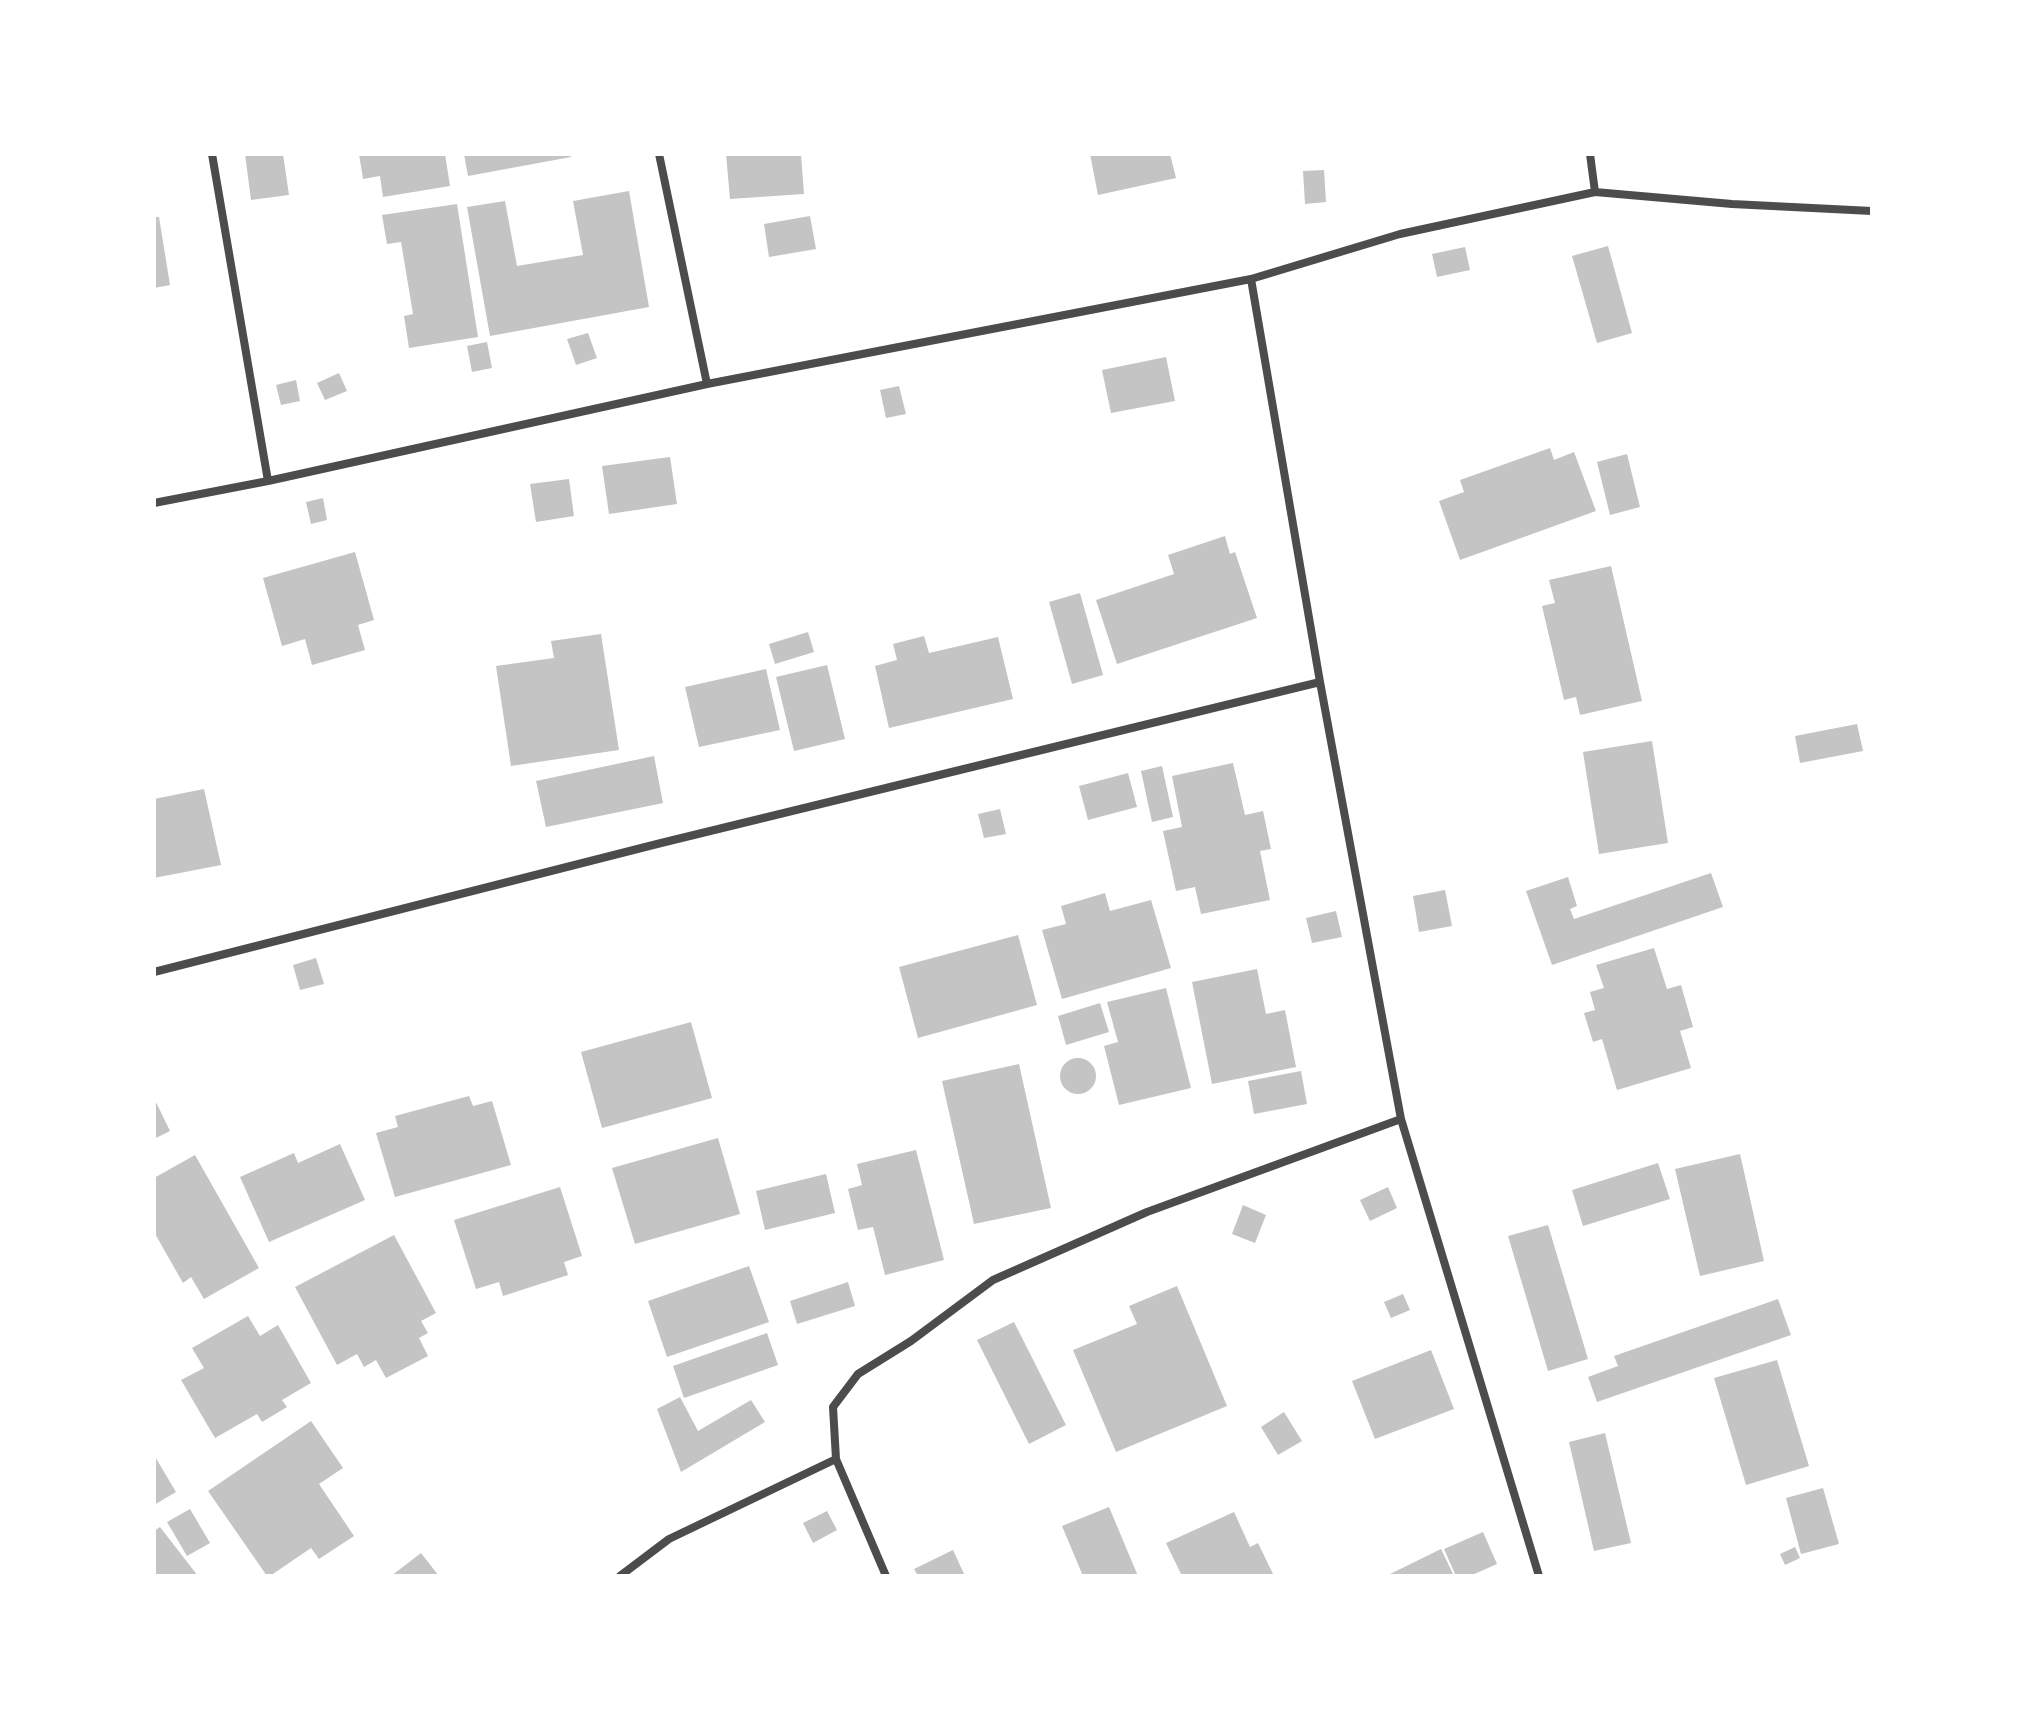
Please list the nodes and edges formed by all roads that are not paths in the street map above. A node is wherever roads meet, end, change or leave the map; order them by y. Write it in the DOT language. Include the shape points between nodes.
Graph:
graph roads {
  1 [pos="212,154"];
  2 [pos="659,154"];
  3 [pos="1590,154"];
  4 [pos="1595,192"];
  5 [pos="1872,211"];
  6 [pos="1251,279"];
  7 [pos="707,384"];
  8 [pos="268,481"];
  9 [pos="154,503"];
  10 [pos="1320,682"];
  11 [pos="154,972"];
  12 [pos="1401,1119"];
  13 [pos="836,1459"];
  14 [pos="620,1576"];
  15 [pos="886,1576"];
  16 [pos="1539,1576"];
  1 -- 8 [label="street"];
  2 -- 7 [label="street"];
  3 -- 4 [label="street"];
  4 -- 5 [label="street"];
  4 -- 6 [label="street" via="1400,234"];
  6 -- 7 [label="street"];
  6 -- 10 [label="street"];
  7 -- 8 [label="street"];
  8 -- 9 [label="street"];
  10 -- 11 [label="street"];
  10 -- 12 [label="street"];
  12 -- 13 [label="street" via="1147,1212 993,1280 858,1374 833,1407"];
  12 -- 16 [label="street"];
  13 -- 14 [label="street" via="669,1539"];
  13 -- 15 [label="street"];
}
